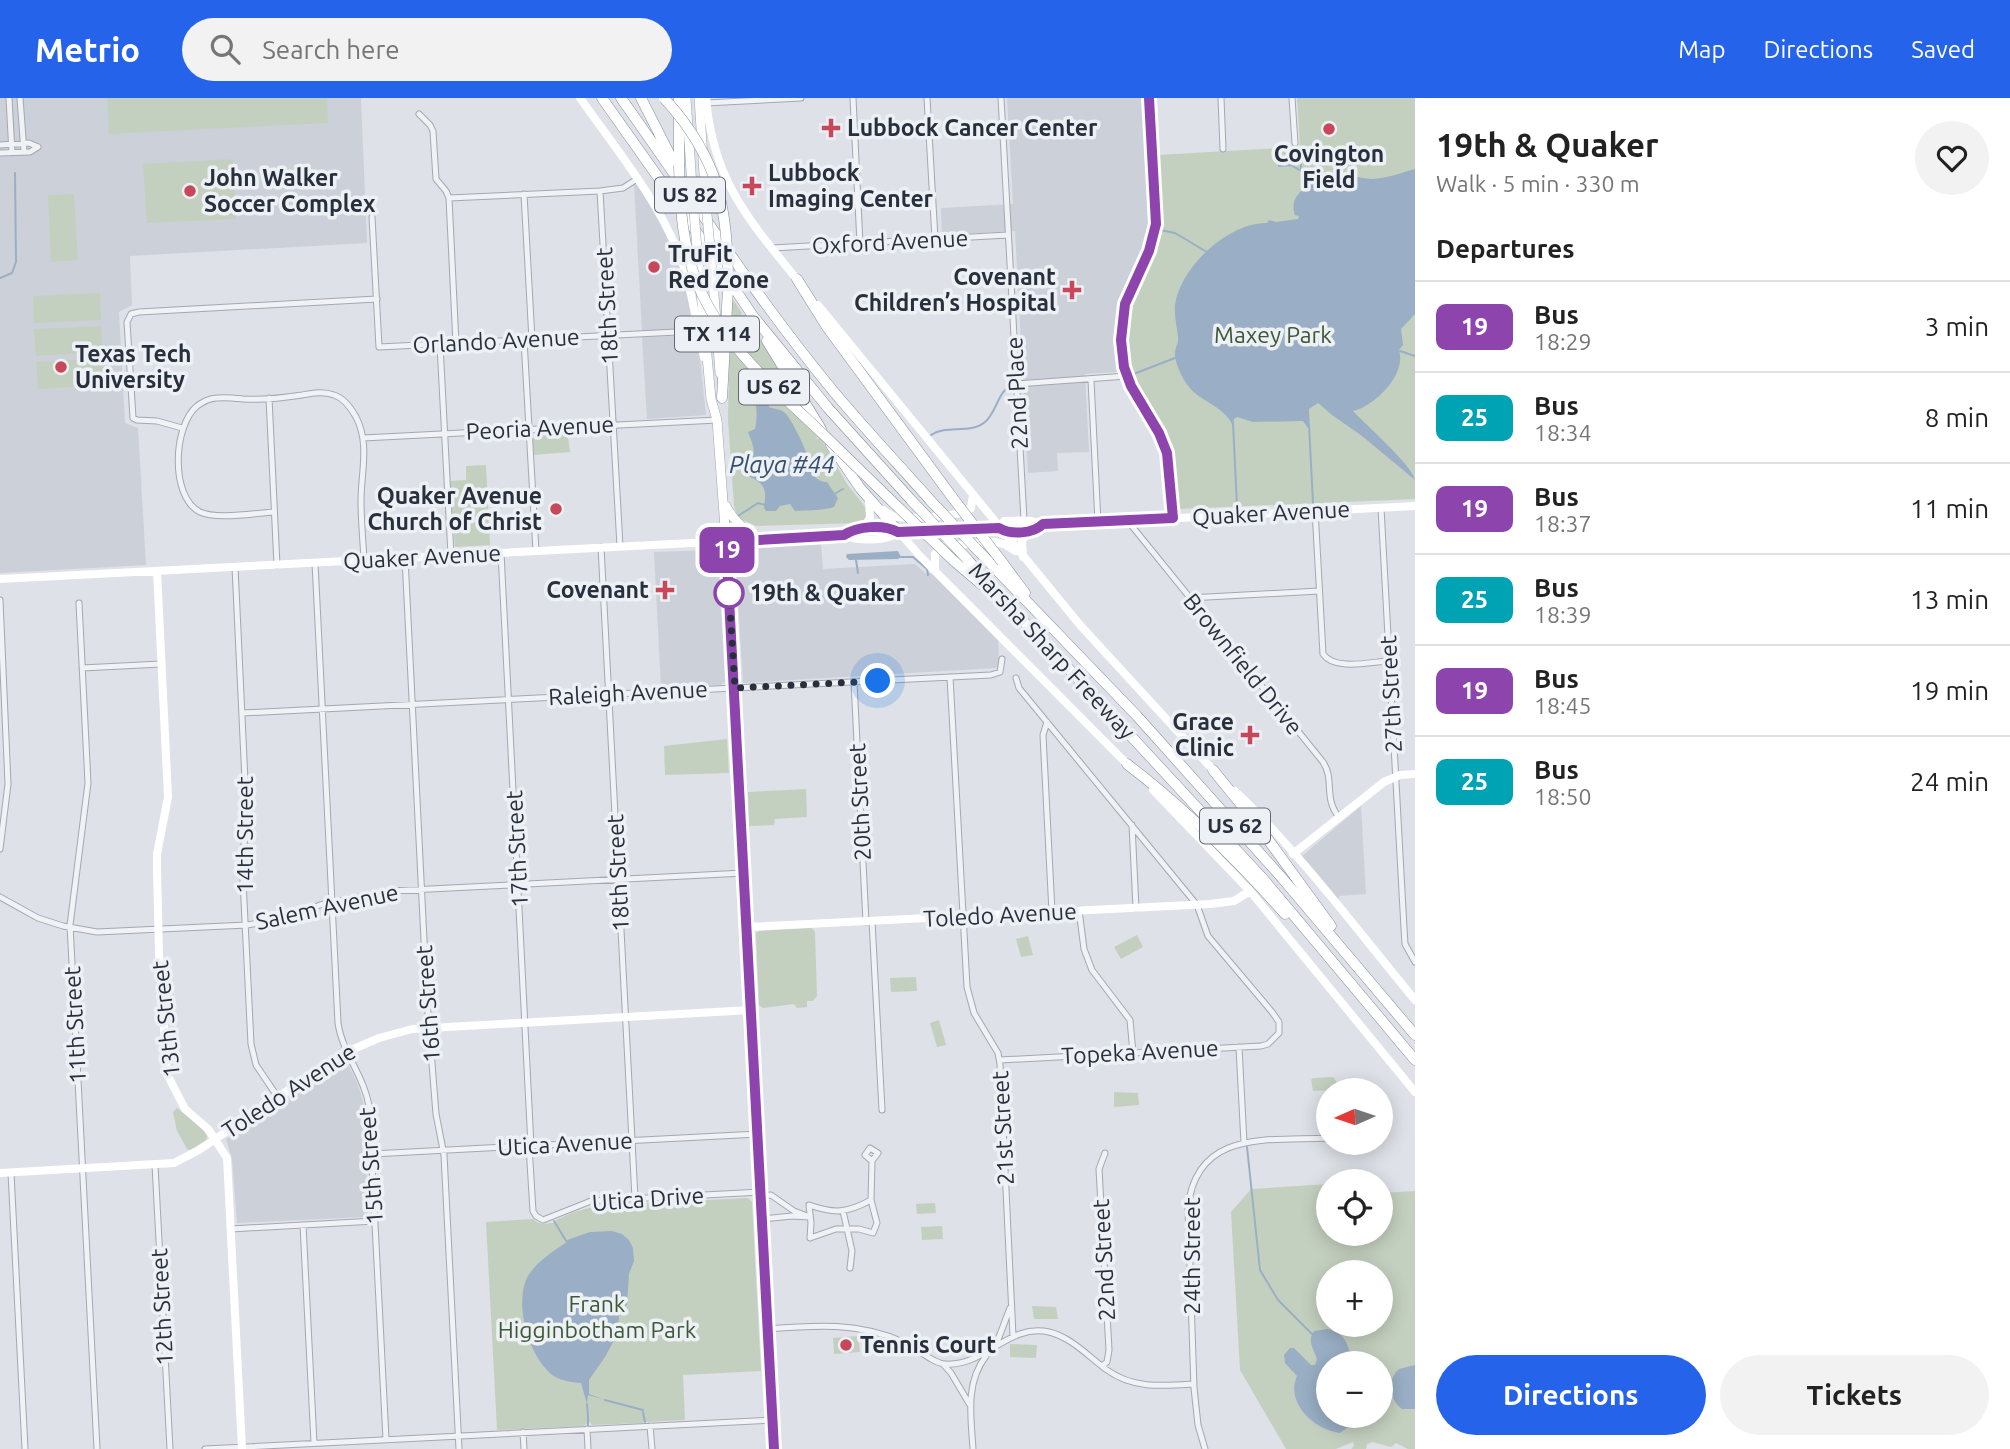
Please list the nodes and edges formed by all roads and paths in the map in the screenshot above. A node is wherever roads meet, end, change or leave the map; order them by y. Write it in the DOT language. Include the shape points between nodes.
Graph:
graph roads {
  1 [pos="9,98"];
  2 [pos="20,98"];
  3 [pos="580,98"];
  4 [pos="601,98"];
  5 [pos="621,98"];
  6 [pos="641,98"];
  7 [pos="664,98"];
  8 [pos="680,98"];
  9 [pos="687,98"];
  10 [pos="801,98"];
  11 [pos="853,98"];
  12 [pos="927,98"];
  13 [pos="1001,98"];
  14 [pos="1149,98"];
  15 [pos="1221,98"];
  16 [pos="1292,98"];
  17 [pos="778,99"];
  18 [pos="703,100"];
  19 [pos="419,114"];
  20 [pos="1295,143"];
  21 [pos="11,144"];
  22 [pos="23,144"];
  23 [pos="0,145"];
  24 [pos="1223,149"];
  25 [pos="24,152"];
  26 [pos="0,153"];
  27 [pos="12,153"];
  28 [pos="637,179"];
  29 [pos="600,191"];
  30 [pos="524,194"];
  31 [pos="449,198"];
  32 [pos="702,206"];
  33 [pos="372,217"];
  34 [pos="1008,235"];
  35 [pos="935,239"];
  36 [pos="860,244"];
  37 [pos="772,248"];
  38 [pos="797,279"];
  39 [pos="377,299"];
  40 [pos="753,316"];
  41 [pos="698,331"];
  42 [pos="608,336"];
  43 [pos="524,340"];
  44 [pos="532,340"];
  45 [pos="456,344"];
  46 [pos="440,345"];
  47 [pos="709,376"];
  48 [pos="1127,376"];
  49 [pos="1091,380"];
  50 [pos="1016,384"];
  51 [pos="269,398"];
  52 [pos="722,398"];
  53 [pos="717,420"];
  54 [pos="613,424"];
  55 [pos="182,428"];
  56 [pos="529,429"];
  57 [pos="445,433"];
  58 [pos="363,438"];
  59 [pos="973,495"];
  60 [pos="869,499"];
  61 [pos="723,500"];
  62 [pos="1415,506"];
  63 [pos="1381,508"];
  64 [pos="1315,510"];
  65 [pos="274,512"];
  66 [pos="1173,518"];
  67 [pos="1024,520"];
  68 [pos="1127,520"];
  69 [pos="1098,522"];
  70 [pos="1043,524"];
  71 [pos="999,528"];
  72 [pos="863,529"];
  73 [pos="1030,531"];
  74 [pos="898,532"];
  75 [pos="844,535"];
  76 [pos="762,540"];
  77 [pos="726,542"];
  78 [pos="620,546"];
  79 [pos="601,547"];
  80 [pos="536,551"];
  81 [pos="501,553"];
  82 [pos="451,555"];
  83 [pos="1023,557"];
  84 [pos="405,558"];
  85 [pos="364,560"];
  86 [pos="315,563"];
  87 [pos="277,565"];
  88 [pos="235,567"];
  89 [pos="157,571"];
  90 [pos="935,571"];
  91 [pos="0,579"];
  92 [pos="1318,591"];
  93 [pos="1189,598"];
  94 [pos="0,600"];
  95 [pos="79,603"];
  96 [pos="1012,610"];
  97 [pos="1048,624"];
  98 [pos="1002,659"];
  99 [pos="1389,661"];
  100 [pos="161,664"];
  101 [pos="82,668"];
  102 [pos="950,677"];
  103 [pos="1016,678"];
  104 [pos="854,682"];
  105 [pos="735,688"];
  106 [pos="608,694"];
  107 [pos="509,700"];
  108 [pos="412,705"];
  109 [pos="323,709"];
  110 [pos="242,713"];
  111 [pos="1047,722"];
  112 [pos="1127,764"];
  113 [pos="1213,770"];
  114 [pos="1415,774"];
  115 [pos="1395,776"];
  116 [pos="1339,817"];
  117 [pos="1132,825"];
  118 [pos="0,849"];
  119 [pos="1293,854"];
  120 [pos="744,873"];
  121 [pos="618,878"];
  122 [pos="519,884"];
  123 [pos="421,889"];
  124 [pos="1250,891"];
  125 [pos="0,897"];
  126 [pos="331,902"];
  127 [pos="1197,905"];
  128 [pos="1136,908"];
  129 [pos="1079,911"];
  130 [pos="1052,912"];
  131 [pos="962,916"];
  132 [pos="869,921"];
  133 [pos="245,925"];
  134 [pos="70,928"];
  135 [pos="747,928"];
  136 [pos="159,929"];
  137 [pos="1328,955"];
  138 [pos="1415,962"];
  139 [pos="1379,992"];
  140 [pos="1415,1000"];
  141 [pos="751,1010"];
  142 [pos="625,1016"];
  143 [pos="525,1021"];
  144 [pos="430,1027"];
  145 [pos="1415,1035"];
  146 [pos="1239,1047"];
  147 [pos="348,1051"];
  148 [pos="1133,1053"];
  149 [pos="1000,1060"];
  150 [pos="1415,1060"];
  151 [pos="1415,1092"];
  152 [pos="277,1096"];
  153 [pos="882,1110"];
  154 [pos="758,1134"];
  155 [pos="216,1138"];
  156 [pos="1316,1139"];
  157 [pos="632,1141"];
  158 [pos="1244,1143"];
  159 [pos="530,1146"];
  160 [pos="444,1151"];
  161 [pos="1105,1153"];
  162 [pos="372,1154"];
  163 [pos="872,1161"];
  164 [pos="155,1165"];
  165 [pos="83,1169"];
  166 [pos="11,1172"];
  167 [pos="0,1173"];
  168 [pos="761,1194"];
  169 [pos="635,1198"];
  170 [pos="871,1200"];
  171 [pos="843,1211"];
  172 [pos="810,1217"];
  173 [pos="538,1218"];
  174 [pos="762,1219"];
  175 [pos="375,1221"];
  176 [pos="303,1225"];
  177 [pos="232,1229"];
  178 [pos="846,1229"];
  179 [pos="850,1268"];
  180 [pos="1012,1302"];
  181 [pos="768,1329"];
  182 [pos="1013,1336"];
  183 [pos="996,1346"];
  184 [pos="988,1353"];
  185 [pos="943,1364"];
  186 [pos="1102,1366"];
  187 [pos="1194,1384"];
  188 [pos="970,1406"];
  189 [pos="772,1420"];
  190 [pos="650,1426"];
  191 [pos="587,1429"];
  192 [pos="523,1432"];
  193 [pos="459,1436"];
  194 [pos="386,1439"];
  195 [pos="314,1443"];
  196 [pos="242,1448"];
  197 [pos="25,1449"];
  198 [pos="97,1449"];
  199 [pos="170,1449"];
  200 [pos="205,1449"];
  201 [pos="459,1449"];
  202 [pos="524,1449"];
  203 [pos="588,1449"];
  204 [pos="652,1449"];
  205 [pos="774,1449"];
  206 [pos="973,1449"];
  207 [pos="1205,1449"];
  1 -- 21 [label="street"];
  2 -- 22 [label="street"];
  3 -- 28 [label="main road"];
  4 -- 40 [label="highway, Marsha Sharp Freeway / US 82"];
  5 -- 32 [label="highway, Marsha Sharp Freeway / US 82"];
  6 -- 32 [label="highway"];
  7 -- 52 [label="highway, bridge" via="690,129 714,176 727,228"];
  8 -- 96 [label="highway, US 62, bridge" via="681,219 698,285 719,324 759,373 954,561"];
  9 -- 47 [label="main road, TX 114, bridge"];
  10 -- 17 [label="street"];
  11 -- 36 [label="street"];
  12 -- 35 [label="street"];
  13 -- 34 [label="street, 22nd Place"];
  14 -- 48 [label="main road" via="1156,224 1122,315"];
  15 -- 24 [label="street"];
  16 -- 20 [label="street"];
  17 -- 18 [label="street"];
  18 -- 32 [label="main road, TX 114"];
  18 -- 37 [label="main road, Marsha Sharp Freeway / US 62" via="726,182"];
  19 -- 31 [label="street" via="433,131 436,179"];
  21 -- 22 [label="street"];
  21 -- 23 [label="street"];
  21 -- 27 [label="street"];
  22 -- 25 [label="street"];
  22 -- 25 [label="street" via="38,147"];
  25 -- 27 [label="street"];
  26 -- 27 [label="street"];
  28 -- 29 [label="street" via="623,188"];
  28 -- 41 [label="main road" via="673,240 690,288"];
  29 -- 30 [label="street"];
  29 -- 42 [label="street, 18th Street"];
  30 -- 31 [label="street"];
  30 -- 44 [label="street"];
  31 -- 45 [label="street"];
  32 -- 52 [label="main road, TX 114, bridge"];
  32 -- 97 [label="highway, Marsha Sharp Freeway / US 82, bridge" via="758,293 834,392"];
  33 -- 39 [label="street"];
  34 -- 35 [label="street, Oxford Avenue"];
  34 -- 50 [label="street, 22nd Place"];
  35 -- 36 [label="street, Oxford Avenue"];
  36 -- 37 [label="street, Oxford Avenue"];
  37 -- 38 [label="main road, Marsha Sharp Freeway / US 62"];
  38 -- 59 [label="main road, Marsha Sharp Freeway"];
  38 -- 97 [label="highway, US 62, bridge" via="827,327"];
  39 -- 46 [label="street, Orlando Avenue" via="379,347"];
  39 -- 55 [label="street" via="131,314 127,322 133,416"];
  40 -- 60 [label="highway"];
  40 -- 96 [label="highway, Marsha Sharp Freeway / US 82, bridge" via="828,408"];
  41 -- 42 [label="street, Orlando Avenue"];
  41 -- 47 [label="main road"];
  42 -- 44 [label="street, Orlando Avenue"];
  42 -- 54 [label="street, 18th Street"];
  43 -- 44 [label="street, Orlando Avenue"];
  43 -- 45 [label="street, Orlando Avenue"];
  43 -- 56 [label="street"];
  45 -- 46 [label="street, Orlando Avenue"];
  46 -- 57 [label="street"];
  47 -- 53 [label="main road, TX 114"];
  48 -- 49 [label="street"];
  48 -- 66 [label="main road" via="1167,453"];
  49 -- 50 [label="street"];
  49 -- 69 [label="street"];
  50 -- 67 [label="street, 22nd Place"];
  51 -- 55 [label="street" via="213,398 191,411"];
  51 -- 58 [label="street" via="333,394 351,409"];
  51 -- 65 [label="street"];
  52 -- 53 [label="main road, TX 114"];
  53 -- 54 [label="street, Peoria Avenue"];
  53 -- 61 [label="main road, TX 114"];
  54 -- 56 [label="street, Peoria Avenue"];
  54 -- 78 [label="street, 18th Street"];
  55 -- 65 [label="street" via="178,469 195,508 215,515"];
  56 -- 57 [label="street, Peoria Avenue"];
  56 -- 80 [label="street"];
  57 -- 58 [label="street, Peoria Avenue"];
  57 -- 82 [label="street"];
  58 -- 85 [label="street"];
  59 -- 60 [label="main road" via="971,508 961,514 900,518"];
  59 -- 71 [label="main road, Marsha Sharp Freeway"];
  60 -- 72 [label="main road" via="870,518"];
  60 -- 74 [label="highway"];
  61 -- 76 [label="main road" via="734,520"];
  61 -- 77 [label="main road, TX 114"];
  62 -- 63 [label="main road, Quaker Avenue"];
  63 -- 64 [label="main road, Quaker Avenue"];
  63 -- 99 [label="street, 27th Street"];
  64 -- 66 [label="main road, Quaker Avenue"];
  64 -- 92 [label="street"];
  65 -- 87 [label="street"];
  66 -- 68 [label="main road, Quaker Avenue"];
  67 -- 70 [label="main road, Quaker Avenue"];
  67 -- 71 [label="main road, Quaker Avenue" via="1004,521"];
  68 -- 69 [label="main road, Quaker Avenue"];
  68 -- 93 [label="street, Brownfield Drive"];
  69 -- 70 [label="main road, Quaker Avenue"];
  70 -- 73 [label="main road, Quaker Avenue"];
  71 -- 73 [label="main road, Quaker Avenue" via="1007,533"];
  71 -- 74 [label="main road, Quaker Avenue"];
  71 -- 83 [label="main road, Marsha Sharp Freeway"];
  72 -- 74 [label="main road, Quaker Avenue" via="890,527"];
  72 -- 75 [label="main road, Quaker Avenue"];
  73 -- 83 [label="main road" via="1022,540"];
  74 -- 75 [label="main road, Quaker Avenue" via="892,537 853,539"];
  74 -- 90 [label="main road, Marsha Sharp Freeway"];
  75 -- 76 [label="main road, Quaker Avenue"];
  76 -- 77 [label="main road, Quaker Avenue"];
  77 -- 78 [label="main road, Quaker Avenue"];
  77 -- 105 [label="main road, TX 114"];
  78 -- 79 [label="main road, Quaker Avenue"];
  79 -- 80 [label="main road, Quaker Avenue"];
  79 -- 106 [label="street, 18th Street"];
  80 -- 81 [label="main road, Quaker Avenue"];
  81 -- 82 [label="main road, Quaker Avenue"];
  81 -- 107 [label="street, 17th Street"];
  82 -- 84 [label="main road, Quaker Avenue"];
  83 -- 90 [label="main road" via="998,542 943,546 935,554"];
  83 -- 113 [label="main road, Marsha Sharp Freeway"];
  84 -- 85 [label="main road, Quaker Avenue"];
  84 -- 108 [label="street, 16th Street"];
  85 -- 86 [label="main road, Quaker Avenue"];
  86 -- 87 [label="main road, Quaker Avenue"];
  86 -- 109 [label="street, 15th Street"];
  87 -- 88 [label="main road, Quaker Avenue"];
  88 -- 89 [label="main road, Quaker Avenue"];
  88 -- 110 [label="street, 14th Street"];
  89 -- 91 [label="main road, Quaker Avenue"];
  89 -- 100 [label="main road, 13th Street"];
  90 -- 112 [label="main road, Marsha Sharp Freeway"];
  92 -- 93 [label="street"];
  92 -- 99 [label="street" via="1322,650 1327,660"];
  93 -- 116 [label="street, Brownfield Drive" via="1323,762 1330,804"];
  94 -- 118 [label="street" via="8,784"];
  95 -- 101 [label="street, 11th Street"];
  96 -- 137 [label="highway, Marsha Sharp Freeway / US 62"];
  97 -- 139 [label="highway, Marsha Sharp Freeway / US 62" via="1195,780"];
  98 -- 102 [label="street, Raleigh Avenue" via="997,674"];
  99 -- 115 [label="street, 27th Street"];
  100 -- 101 [label="street"];
  100 -- 136 [label="main road, 13th Street" via="168,797 157,853"];
  101 -- 134 [label="street, 11th Street" via="88,783"];
  102 -- 104 [label="street, Raleigh Avenue"];
  102 -- 131 [label="street, 21st Street"];
  103 -- 111 [label="street"];
  104 -- 105 [label="street, Raleigh Avenue"];
  104 -- 132 [label="street, 20th Street"];
  105 -- 106 [label="street, Raleigh Avenue"];
  105 -- 120 [label="main road, TX 114"];
  106 -- 107 [label="street, Raleigh Avenue"];
  106 -- 121 [label="street, 18th Street"];
  107 -- 108 [label="street, Raleigh Avenue"];
  107 -- 122 [label="street, 17th Street"];
  108 -- 109 [label="street, Raleigh Avenue"];
  108 -- 123 [label="street, 16th Street"];
  109 -- 110 [label="street, Raleigh Avenue"];
  109 -- 126 [label="street, 15th Street"];
  110 -- 133 [label="street, 14th Street"];
  111 -- 117 [label="street"];
  111 -- 130 [label="street" via="1043,735"];
  112 -- 124 [label="main road, Marsha Sharp Freeway"];
  112 -- 137 [label="highway" via="1214,839 1305,938"];
  113 -- 119 [label="main road, Marsha Sharp Freeway"];
  113 -- 139 [label="highway"];
  114 -- 115 [label="main road"];
  115 -- 116 [label="main road"];
  115 -- 138 [label="street, 27th Street" via="1405,944"];
  116 -- 119 [label="main road"];
  117 -- 127 [label="street"];
  117 -- 128 [label="street"];
  119 -- 140 [label="main road, Marsha Sharp Freeway"];
  120 -- 121 [label="street, Salem Avenue"];
  120 -- 135 [label="main road, TX 114"];
  121 -- 122 [label="street, Salem Avenue"];
  121 -- 142 [label="street, 18th Street"];
  122 -- 123 [label="street, Salem Avenue"];
  122 -- 143 [label="street, 17th Street"];
  123 -- 126 [label="street, Salem Avenue"];
  123 -- 144 [label="street, 16th Street"];
  124 -- 127 [label="main road, Toledo Avenue" via="1234,901"];
  124 -- 151 [label="main road, Marsha Sharp Freeway"];
  125 -- 134 [label="street, Salem Avenue" via="38,918"];
  126 -- 133 [label="street, Salem Avenue" via="284,919"];
  126 -- 147 [label="street, 15th Street" via="338,1028"];
  127 -- 128 [label="main road, Toledo Avenue"];
  127 -- 146 [label="street, Topeka Avenue" via="1208,936 1279,1023 1277,1036 1268,1044"];
  128 -- 129 [label="main road, Toledo Avenue"];
  129 -- 130 [label="main road, Toledo Avenue"];
  129 -- 148 [label="street" via="1092,970 1130,1020"];
  130 -- 131 [label="main road, Toledo Avenue"];
  131 -- 132 [label="main road, Toledo Avenue"];
  131 -- 149 [label="street, 21st Street" via="970,1000"];
  132 -- 135 [label="main road, Toledo Avenue"];
  132 -- 153 [label="street, 20th Street"];
  133 -- 136 [label="street, Salem Avenue"];
  133 -- 152 [label="street, 14th Street" via="253,1056"];
  134 -- 136 [label="street, Salem Avenue" via="97,932"];
  134 -- 165 [label="street, 11th Street"];
  135 -- 141 [label="main road, TX 114"];
  136 -- 155 [label="main road, 13th Street" via="167,1074 185,1109"];
  137 -- 150 [label="highway, Marsha Sharp Freeway / US 62"];
  139 -- 145 [label="highway, Marsha Sharp Freeway / US 62"];
  141 -- 142 [label="main road, Toledo Avenue"];
  141 -- 154 [label="main road, TX 114"];
  142 -- 143 [label="main road, Toledo Avenue"];
  142 -- 157 [label="street, 18th Street"];
  143 -- 144 [label="main road, Toledo Avenue"];
  143 -- 159 [label="street, 17th Street"];
  144 -- 147 [label="main road, Toledo Avenue"];
  144 -- 160 [label="street, 16th Street" via="436,1114"];
  146 -- 148 [label="street, Topeka Avenue"];
  146 -- 158 [label="street"];
  147 -- 152 [label="main road, Toledo Avenue"];
  147 -- 162 [label="street, 15th Street" via="365,1085"];
  148 -- 149 [label="street, Topeka Avenue"];
  149 -- 180 [label="street, 21st Street"];
  152 -- 155 [label="main road, Toledo Avenue"];
  154 -- 157 [label="street, Utica Avenue"];
  154 -- 168 [label="main road, TX 114"];
  155 -- 164 [label="main road, Toledo Avenue" via="183,1160"];
  155 -- 177 [label="main road, 13th Street" via="227,1158"];
  156 -- 158 [label="street"];
  157 -- 159 [label="street, Utica Avenue"];
  157 -- 169 [label="street, 18th Street"];
  158 -- 187 [label="street, 24th Street" via="1215,1154 1199,1171 1190,1192"];
  159 -- 160 [label="street, Utica Avenue"];
  159 -- 173 [label="street, 17th Street" via="532,1209"];
  160 -- 162 [label="street, Utica Avenue"];
  160 -- 193 [label="street, 16th Street"];
  161 -- 186 [label="street, 22nd Street" via="1099,1169 1109,1350"];
  162 -- 175 [label="street, 15th Street"];
  163 -- 170 [label="street"];
  164 -- 165 [label="main road, Toledo Avenue"];
  164 -- 199 [label="street, 12th Street"];
  165 -- 166 [label="main road, Toledo Avenue"];
  165 -- 198 [label="street, 11th Street"];
  166 -- 167 [label="main road, Toledo Avenue"];
  166 -- 197 [label="street"];
  168 -- 169 [label="street, Utica Drive"];
  168 -- 172 [label="street"];
  168 -- 174 [label="main road, TX 114"];
  169 -- 173 [label="street, Utica Drive" via="591,1201 546,1220"];
  170 -- 171 [label="street"];
  170 -- 178 [label="street" via="876,1230"];
  171 -- 172 [label="street" via="809,1205"];
  171 -- 178 [label="street"];
  172 -- 174 [label="street"];
  172 -- 178 [label="street" via="810,1238"];
  174 -- 181 [label="main road, TX 114"];
  175 -- 176 [label="street"];
  175 -- 194 [label="street, 15th Street"];
  176 -- 177 [label="street"];
  176 -- 195 [label="street"];
  177 -- 196 [label="main road, 13th Street"];
  178 -- 179 [label="street" via="852,1251"];
  180 -- 182 [label="street, 21st Street"];
  180 -- 183 [label="street"];
  181 -- 185 [label="street" via="864,1328 905,1342"];
  181 -- 189 [label="main road, TX 114"];
  182 -- 183 [label="street"];
  182 -- 186 [label="street" via="1049,1332"];
  183 -- 184 [label="street"];
  184 -- 185 [label="street"];
  184 -- 188 [label="street" via="976,1374"];
  185 -- 188 [label="street"];
  186 -- 187 [label="street" via="1133,1383"];
  187 -- 207 [label="street, 24th Street"];
  188 -- 206 [label="street"];
  189 -- 190 [label="street"];
  189 -- 205 [label="main road, TX 114"];
  190 -- 191 [label="street"];
  190 -- 204 [label="street"];
  191 -- 192 [label="street"];
  191 -- 203 [label="street"];
  192 -- 193 [label="street"];
  192 -- 202 [label="street"];
  193 -- 194 [label="street"];
  193 -- 201 [label="street, 16th Street"];
  194 -- 195 [label="street"];
  195 -- 196 [label="street"];
  196 -- 200 [label="street"];
}
